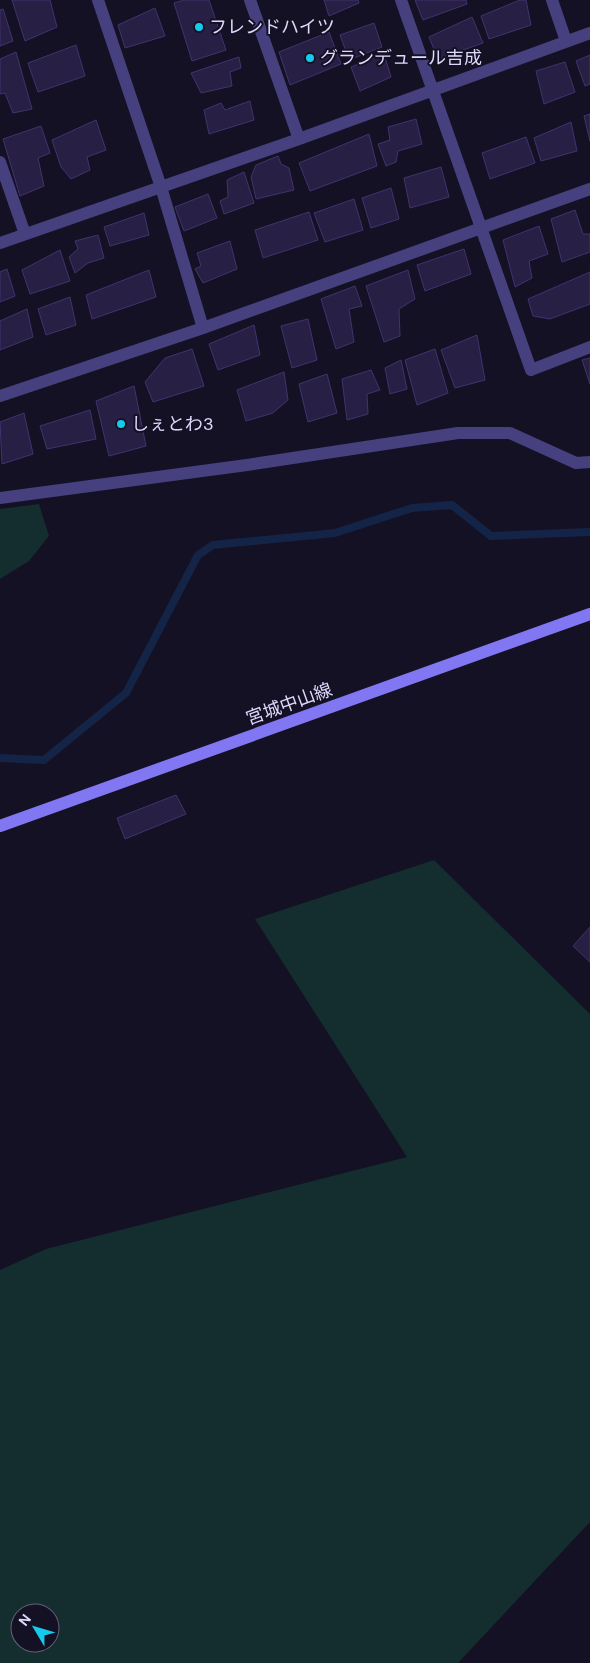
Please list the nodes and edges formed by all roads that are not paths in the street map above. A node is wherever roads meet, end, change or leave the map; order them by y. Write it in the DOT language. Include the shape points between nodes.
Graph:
graph roads {
  1 [pos="98,0"];
  2 [pos="250,0"];
  3 [pos="400,0"];
  4 [pos="552,0"];
  5 [pos="590,33"];
  6 [pos="566,41"];
  7 [pos="433,91"];
  8 [pos="299,139"];
  9 [pos="0,162"];
  10 [pos="161,187"];
  11 [pos="590,189"];
  12 [pos="481,229"];
  13 [pos="25,234"];
  14 [pos="0,243"];
  15 [pos="203,328"];
  16 [pos="590,347"];
  17 [pos="0,396"];
  18 [pos="590,462"];
  19 [pos="0,498"];
  20 [pos="590,614"];
  21 [pos="0,826"];
  1 -- 10 [label="street"];
  2 -- 8 [label="street"];
  3 -- 7 [label="street"];
  4 -- 6 [label="street"];
  5 -- 6 [label="street"];
  6 -- 7 [label="street"];
  7 -- 8 [label="street"];
  7 -- 12 [label="street"];
  8 -- 10 [label="street"];
  9 -- 13 [label="street"];
  10 -- 13 [label="street"];
  10 -- 15 [label="street"];
  11 -- 12 [label="street"];
  12 -- 15 [label="street"];
  12 -- 16 [label="street" via="531,370"];
  13 -- 14 [label="street"];
  15 -- 17 [label="street"];
  18 -- 19 [label="street" via="576,463 510,433 458,433"];
  20 -- 21 [label="street, 宮城中山線"];
}
